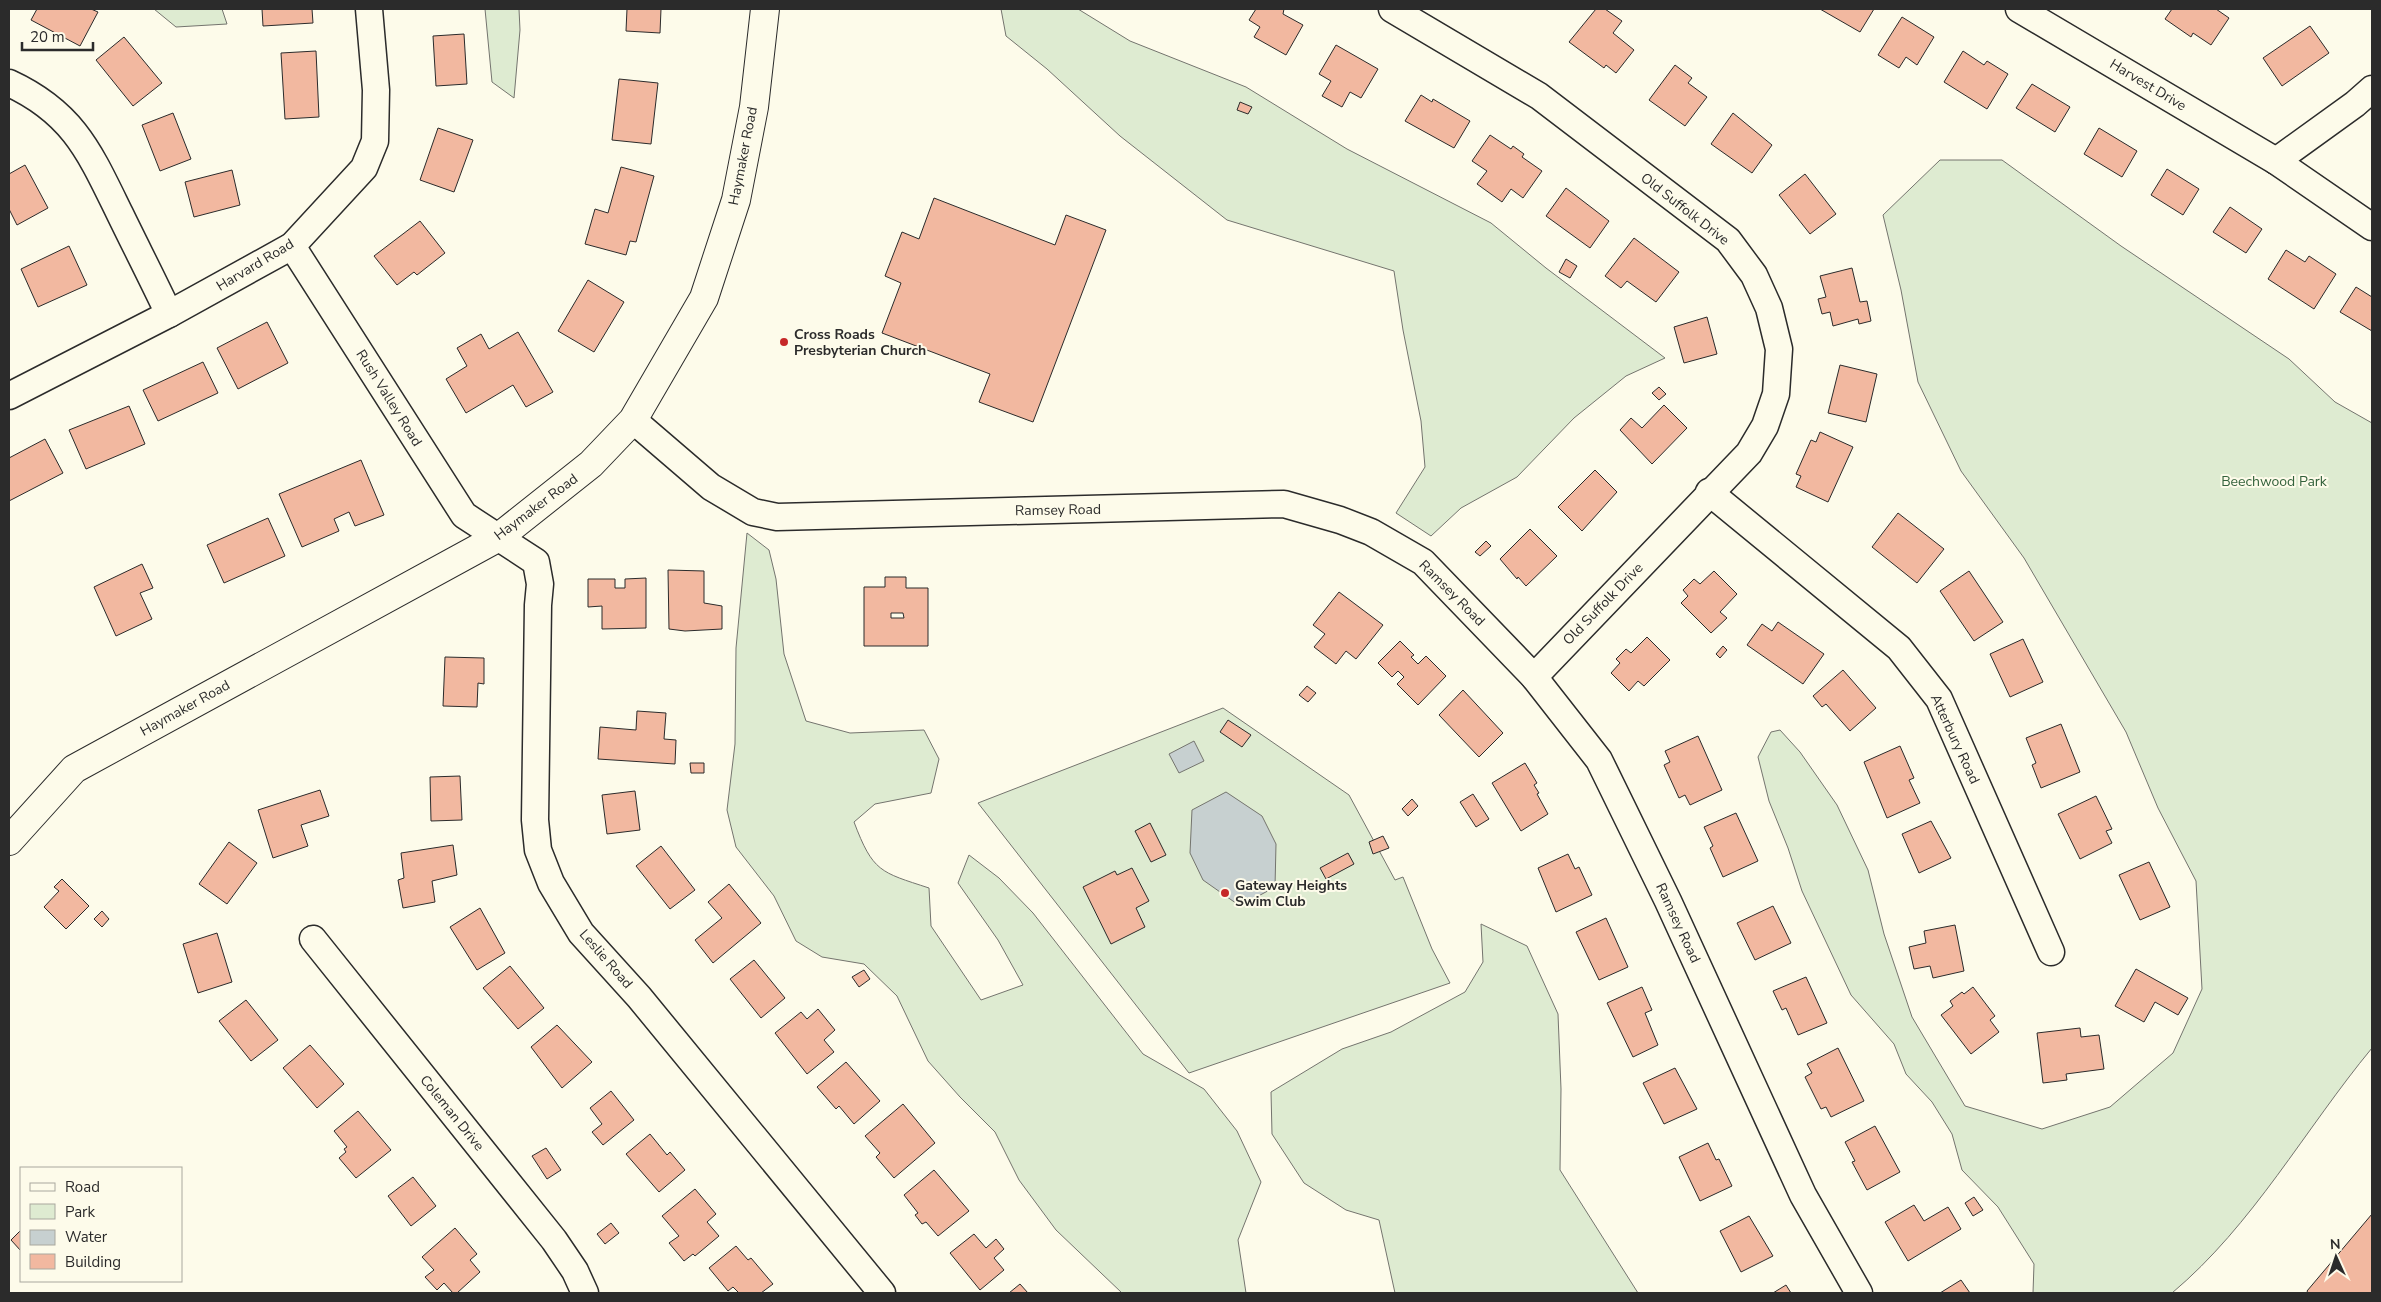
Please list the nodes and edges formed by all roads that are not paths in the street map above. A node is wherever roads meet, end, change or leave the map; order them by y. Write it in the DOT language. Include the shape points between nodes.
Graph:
graph roads {
  1 [pos="370,9"];
  2 [pos="766,9"];
  3 [pos="1392,9"];
  4 [pos="2019,9"];
  5 [pos="9,82"];
  6 [pos="2372,89"];
  7 [pos="2276,161"];
  8 [pos="2372,226"];
  9 [pos="292,246"];
  10 [pos="169,314"];
  11 [pos="9,396"];
  12 [pos="633,420"];
  13 [pos="1709,492"];
  14 [pos="499,537"];
  15 [pos="1534,677"];
  16 [pos="9,841"];
  17 [pos="312,938"];
  18 [pos="2051,952"];
  19 [pos="585,1293"];
  20 [pos="882,1293"];
  21 [pos="1859,1293"];
  1 -- 9 [label="street, Harvard Road" via="376,90 375,141 364,168"];
  2 -- 12 [label="main road, Haymaker Road" via="754,107 733,209 704,298"];
  3 -- 13 [label="street, Old Suffolk Drive" via="1539,96 1728,240 1754,275 1769,308 1779,348 1776,394 1766,426 1749,453"];
  4 -- 7 [label="street, Harvest Drive"];
  5 -- 10 [label="street" via="48,106 87,147"];
  6 -- 7 [label="street"];
  7 -- 8 [label="street, Harvest Drive"];
  9 -- 10 [label="street, Harvard Road"];
  9 -- 14 [label="street, Rush Valley Road" via="464,515"];
  10 -- 11 [label="street, Harvard Road"];
  12 -- 14 [label="main road, Haymaker Road" via="591,464"];
  12 -- 15 [label="street, Ramsey Road" via="711,487 753,512 777,517 1284,504 1371,532 1423,562"];
  13 -- 15 [label="street, Old Suffolk Drive"];
  13 -- 18 [label="street, Atterbury Road" via="1899,648 1939,700"];
  14 -- 16 [label="main road, Haymaker Road" via="74,769"];
  14 -- 20 [label="street, Leslie Road" via="536,562 540,584 535,820 538,850 552,884 581,933 639,997"];
  15 -- 21 [label="street, Ramsey Road" via="1598,760 1668,901 1803,1195"];
  17 -- 19 [label="street, Coleman Drive" via="554,1240"];
}
